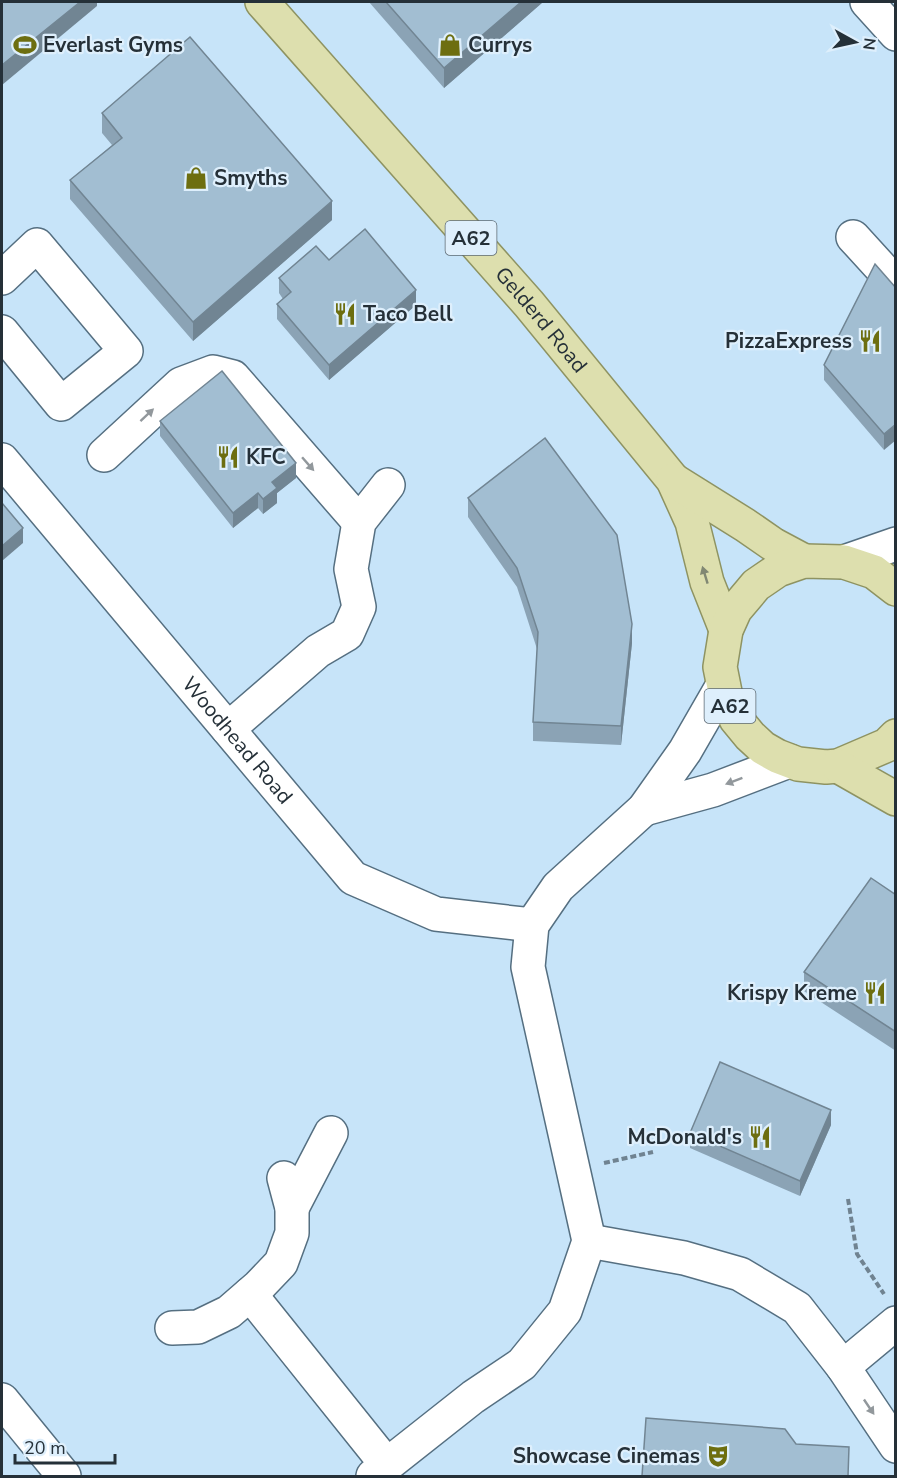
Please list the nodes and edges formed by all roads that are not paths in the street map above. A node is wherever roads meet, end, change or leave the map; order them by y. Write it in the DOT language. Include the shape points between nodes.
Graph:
graph roads {
  1 [pos="262,2"];
  2 [pos="867,2"];
  3 [pos="896,34"];
  4 [pos="853,237"];
  5 [pos="2,278"];
  6 [pos="896,284"];
  7 [pos="2,332"];
  8 [pos="104,455"];
  9 [pos="2,460"];
  10 [pos="673,480"];
  11 [pos="388,485"];
  12 [pos="358,522"];
  13 [pos="896,544"];
  14 [pos="804,561"];
  15 [pos="844,561"];
  16 [pos="896,590"];
  17 [pos="726,630"];
  18 [pos="723,685"];
  19 [pos="228,729"];
  20 [pos="896,736"];
  21 [pos="789,761"];
  22 [pos="838,766"];
  23 [pos="896,799"];
  24 [pos="644,809"];
  25 [pos="532,925"];
  26 [pos="332,1133"];
  27 [pos="590,1241"];
  28 [pos="250,1294"];
  29 [pos="892,1312"];
  30 [pos="172,1328"];
  31 [pos="843,1367"];
  32 [pos="2,1400"];
  33 [pos="896,1446"];
  34 [pos="380,1471"];
  35 [pos="64,1476"];
  1 -- 10 [label="main road, Gelderd Road / A62" via="529,304"];
  2 -- 3 [label="street"];
  4 -- 6 [label="street"];
  5 -- 7 [label="street" via="37,245 126,351 61,404"];
  8 -- 12 [label="street, one-way" via="181,384 213,372 233,377"];
  9 -- 19 [label="street, Woodhead Road"];
  10 -- 14 [label="main road, Gelderd Road / A62"];
  17 -- 10 [label="main road, Gelderd Road / A62, one-way" via="707,582 692,522"];
  11 -- 12 [label="street"];
  12 -- 19 [label="street" via="351,569 359,607 347,634 318,651"];
  13 -- 15 [label="street"];
  14 -- 15 [label="main road, Gelderd Road / A62"];
  14 -- 17 [label="main road, Gelderd Road / A62" via="778,570 756,585 735,610"];
  15 -- 16 [label="main road, Gelderd Road / A62" via="874,572"];
  17 -- 18 [label="main road, Gelderd Road / A62" via="720,667"];
  18 -- 21 [label="main road, Gelderd Road / A62" via="736,719 750,736 763,748"];
  18 -- 24 [label="street" via="686,751"];
  19 -- 25 [label="street, Woodhead Road" via="353,878 436,914"];
  20 -- 22 [label="main road, Gelderd Road / A62" via="887,745"];
  21 -- 22 [label="main road, Gelderd Road / A62"];
  21 -- 24 [label="street, one-way" via="713,790"];
  22 -- 23 [label="main road, Gelderd Road / A62"];
  24 -- 25 [label="street" via="558,887"];
  25 -- 27 [label="street" via="528,967"];
  26 -- 28 [label="street" via="288,1193 292,1233 281,1263"];
  27 -- 31 [label="street" via="684,1258 740,1274 796,1308"];
  27 -- 34 [label="street" via="566,1311 522,1364 473,1397"];
  28 -- 30 [label="street" via="229,1312 198,1327"];
  28 -- 34 [label="street"];
  29 -- 31 [label="street"];
  31 -- 33 [label="street, one-way"];
  32 -- 35 [label="street"];
}
